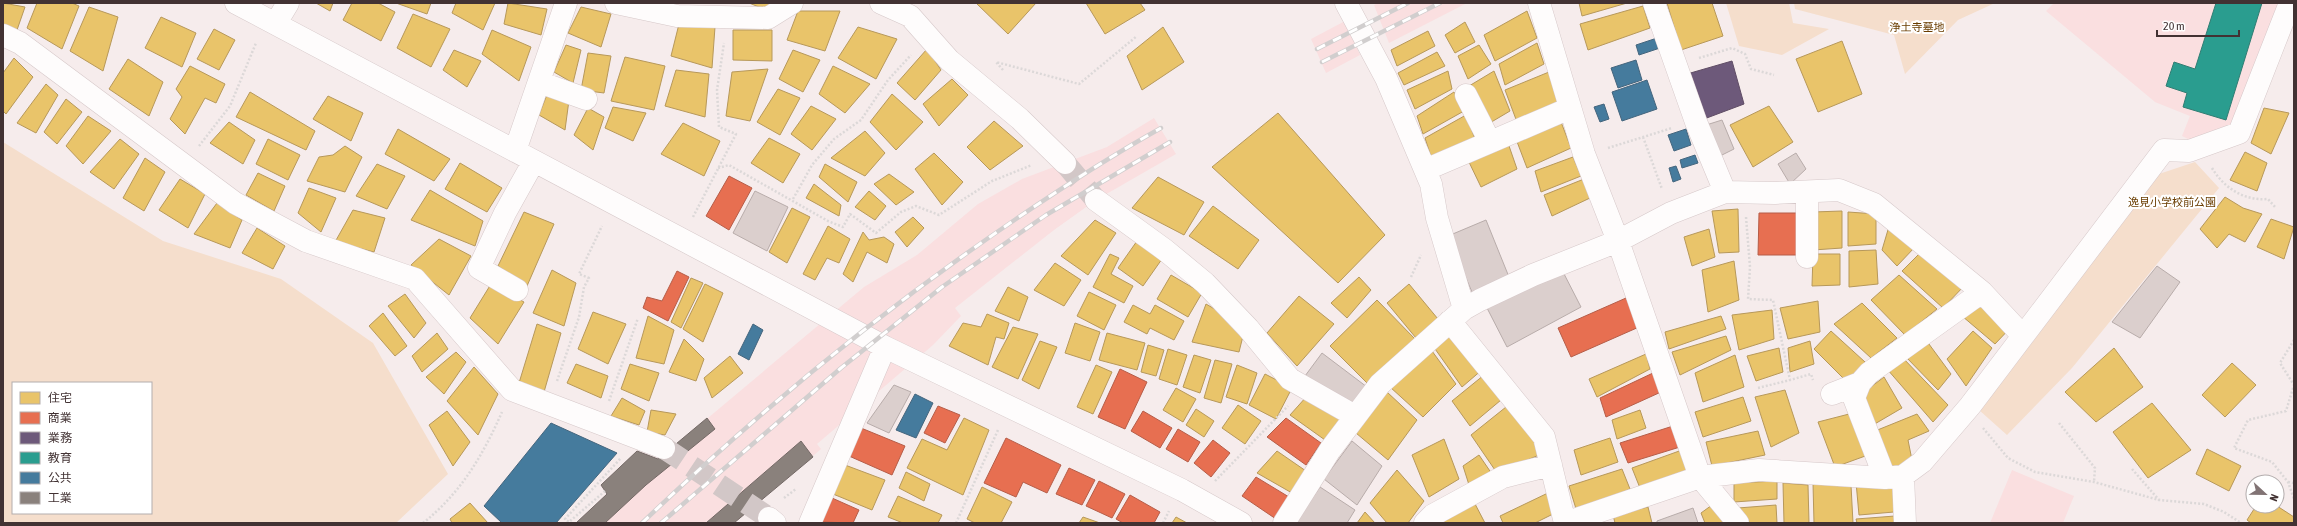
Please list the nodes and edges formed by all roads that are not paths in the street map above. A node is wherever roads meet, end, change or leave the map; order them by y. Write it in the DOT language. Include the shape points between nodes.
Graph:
graph roads {
  1 [pos="236,3"];
  2 [pos="288,3"];
  3 [pos="566,3"];
  4 [pos="616,3"];
  5 [pos="792,3"];
  6 [pos="881,3"];
  7 [pos="1346,3"];
  8 [pos="1539,3"];
  9 [pos="1654,3"];
  10 [pos="2290,3"];
  11 [pos="271,21"];
  12 [pos="3,35"];
  13 [pos="539,82"];
  14 [pos="1466,95"];
  15 [pos="586,99"];
  16 [pos="1570,108"];
  17 [pos="1490,142"];
  18 [pos="515,151"];
  19 [pos="1060,158"];
  20 [pos="534,162"];
  21 [pos="1425,170"];
  22 [pos="1734,192"];
  23 [pos="1807,192"];
  24 [pos="1096,200"];
  25 [pos="1618,241"];
  26 [pos="1807,257"];
  27 [pos="517,290"];
  28 [pos="1982,292"];
  29 [pos="1457,315"];
  30 [pos="2023,336"];
  31 [pos="885,347"];
  32 [pos="1860,383"];
  33 [pos="1832,394"];
  34 [pos="1355,416"];
  35 [pos="664,448"];
  36 [pos="1551,465"];
  37 [pos="1700,477"];
  38 [pos="1894,477"];
  39 [pos="1561,521"];
  40 [pos="810,523"];
  41 [pos="1241,523"];
  42 [pos="1284,523"];
  43 [pos="1425,523"];
  44 [pos="1738,523"];
  45 [pos="1905,523"];
  1 -- 11 [label="street"];
  2 -- 11 [label="street"];
  3 -- 13 [label="street"];
  4 -- 5 [label="street" via="677,16 768,18"];
  6 -- 19 [label="street" via="910,16 949,60 1020,119"];
  7 -- 21 [label="street" via="1386,78"];
  8 -- 16 [label="street"];
  9 -- 22 [label="street" via="1696,122"];
  10 -- 30 [label="street" via="2239,134 2189,151 2164,150"];
  11 -- 18 [label="street"];
  12 -- 35 [label="street" via="20,42 235,203 306,241 415,278 512,390"];
  13 -- 15 [label="street"];
  13 -- 18 [label="street"];
  14 -- 17 [label="street"];
  16 -- 17 [label="street"];
  16 -- 25 [label="street" via="1584,154"];
  17 -- 21 [label="street"];
  18 -- 20 [label="street"];
  20 -- 27 [label="street" via="505,213 479,268"];
  20 -- 31 [label="street"];
  21 -- 29 [label="street" via="1431,184"];
  22 -- 23 [label="street"];
  22 -- 25 [label="street" via="1671,213"];
  23 -- 26 [label="street"];
  23 -- 28 [label="street" via="1839,190 1874,204"];
  24 -- 34 [label="street" via="1165,250 1205,283 1248,328 1290,379"];
  25 -- 29 [label="street" via="1533,275 1480,300"];
  25 -- 37 [label="street"];
  28 -- 30 [label="street"];
  28 -- 32 [label="street" via="1869,373"];
  29 -- 34 [label="street" via="1380,384"];
  29 -- 36 [label="street" via="1544,437"];
  30 -- 38 [label="street" via="1970,406 1922,462"];
  31 -- 40 [label="street"];
  31 -- 41 [label="street" via="1010,406"];
  32 -- 33 [label="street"];
  32 -- 38 [label="street" via="1854,398"];
  34 -- 42 [label="street" via="1330,450"];
  36 -- 39 [label="street"];
  36 -- 43 [label="street" via="1503,477"];
  37 -- 38 [label="street" via="1759,470"];
  37 -- 39 [label="street"];
  37 -- 44 [label="street"];
  38 -- 45 [label="street"];
}
